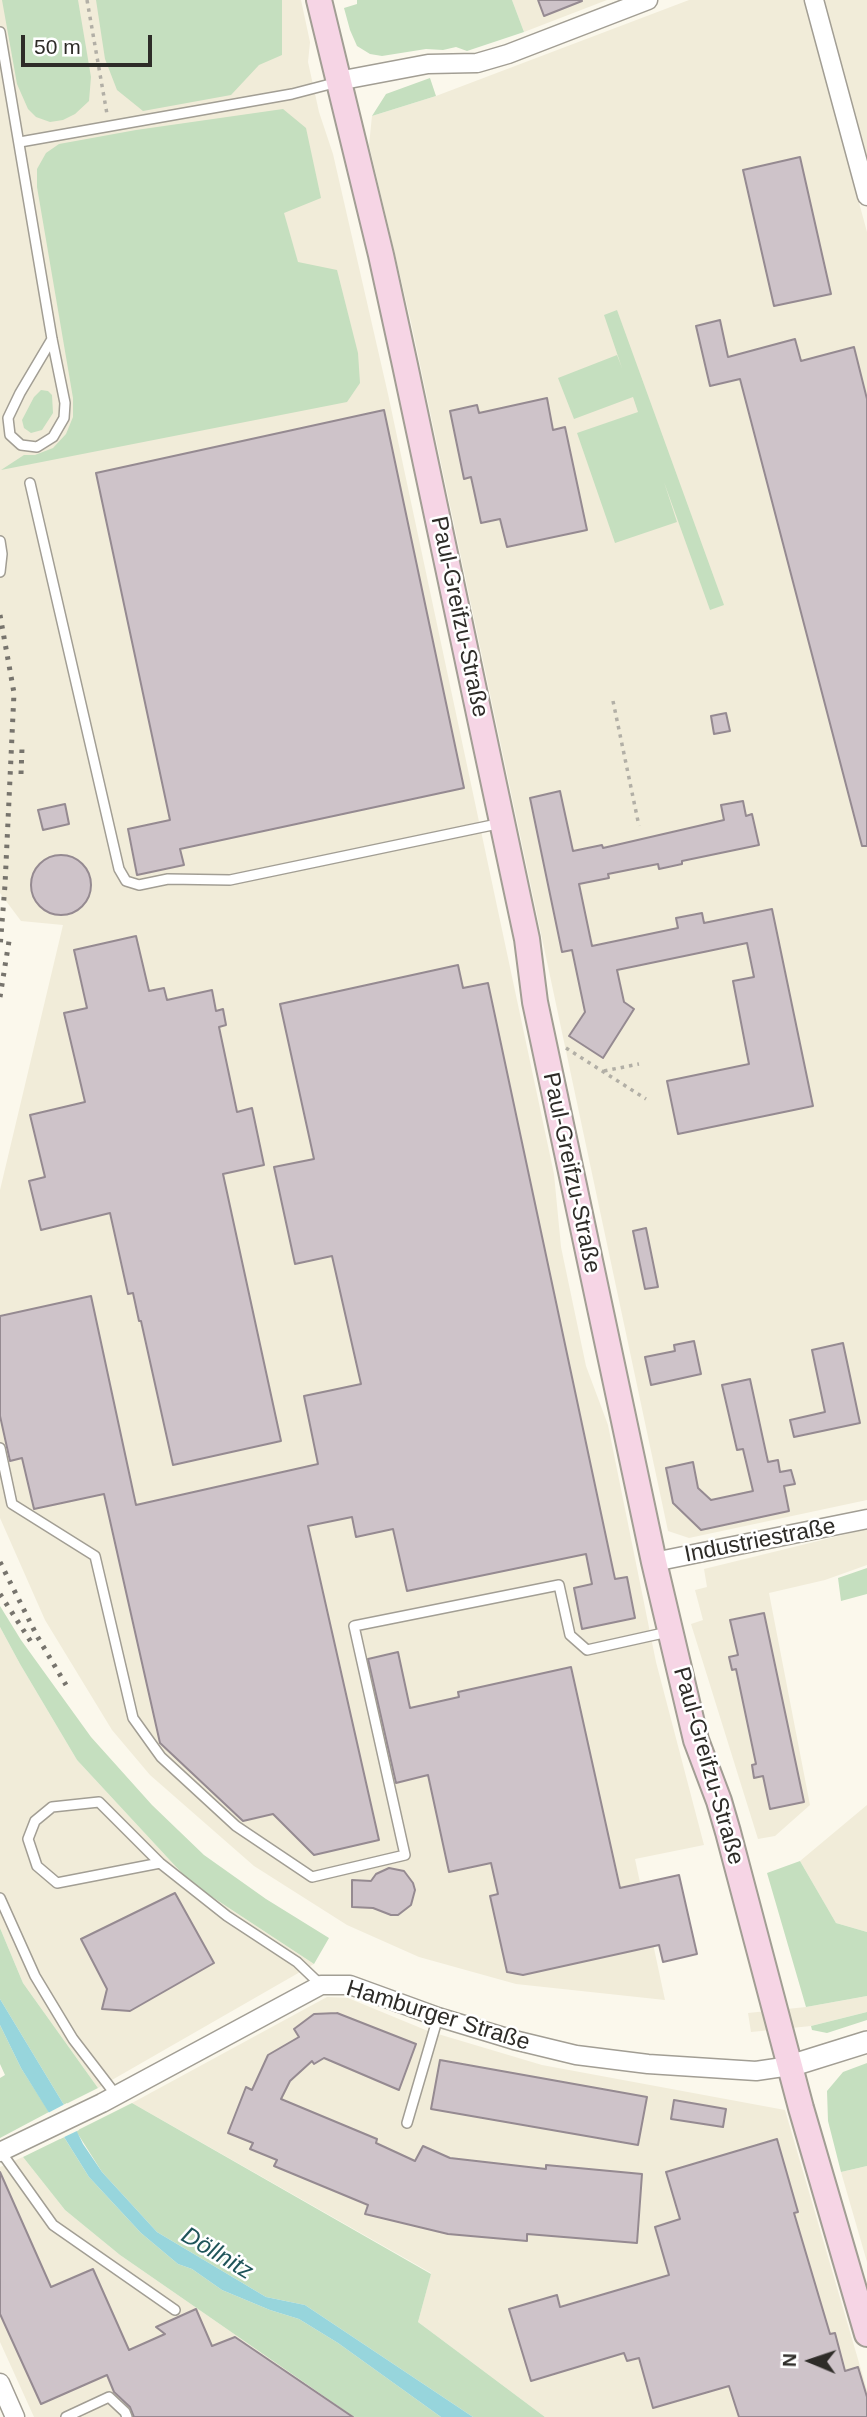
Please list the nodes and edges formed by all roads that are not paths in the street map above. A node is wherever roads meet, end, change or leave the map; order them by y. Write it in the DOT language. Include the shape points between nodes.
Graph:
graph roads {
  1 [pos="319,0"];
  2 [pos="648,0"];
  3 [pos="814,0"];
  4 [pos="0,32"];
  5 [pos="338,81"];
  6 [pos="20,142"];
  7 [pos="867,196"];
  8 [pos="52,339"];
  9 [pos="30,483"];
  10 [pos="0,541"];
  11 [pos="0,572"];
  12 [pos="502,823"];
  13 [pos="0,1448"];
  14 [pos="867,1519"];
  15 [pos="654,1562"];
  16 [pos="670,1631"];
  17 [pos="160,1863"];
  18 [pos="0,1898"];
  19 [pos="321,1985"];
  20 [pos="438,2017"];
  21 [pos="867,2042"];
  22 [pos="790,2066"];
  23 [pos="109,2099"];
  24 [pos="407,2123"];
  25 [pos="1,2152"];
  26 [pos="175,2310"];
  27 [pos="867,2334"];
  28 [pos="0,2383"];
  29 [pos="15,2417"];
  30 [pos="66,2417"];
  31 [pos="127,2417"];
  1 -- 5 [label="main road, Paul-Greifzu-Straße"];
  2 -- 5 [label="street" via="477,63 428,64"];
  3 -- 7 [label="street"];
  4 -- 6 [label="lane"];
  5 -- 6 [label="lane" via="292,94"];
  5 -- 12 [label="main road, Paul-Greifzu-Straße" via="381,256"];
  6 -- 8 [label="lane"];
  8 -- 8 [label="lane" via="8,418 10,435 21,445 45,443 64,418 64,388"];
  9 -- 12 [label="lane" via="119,869 126,881 139,885 169,878 230,880"];
  10 -- 11 [label="lane"];
  12 -- 15 [label="main road, Paul-Greifzu-Straße" via="527,939 535,1002"];
  13 -- 16 [label="lane" via="12,1504 95,1556 133,1718 161,1757 236,1826 312,1877 405,1855 354,1626 559,1585 570,1635 587,1650"];
  14 -- 15 [label="street, Industriestraße"];
  15 -- 16 [label="main road, Paul-Greifzu-Straße"];
  16 -- 22 [label="main road, Paul-Greifzu-Straße" via="696,1740 729,1832"];
  17 -- 17 [label="lane" via="99,1802 52,1807 35,1821 28,1839 37,1866 57,1883"];
  17 -- 19 [label="lane" via="227,1916 297,1962"];
  18 -- 23 [label="lane" via="35,1976"];
  19 -- 20 [label="street, Hamburger Straße" via="350,1985"];
  19 -- 23 [label="street, Hamburger Straße"];
  20 -- 22 [label="street, Hamburger Straße" via="576,2055 756,2071"];
  20 -- 24 [label="lane"];
  21 -- 22 [label="street"];
  22 -- 27 [label="main road, Paul-Greifzu-Straße"];
  23 -- 25 [label="street, Hamburger Straße"];
  25 -- 26 [label="lane" via="54,2225"];
  28 -- 29 [label="street"];
  30 -- 31 [label="lane" via="109,2398"];
}
